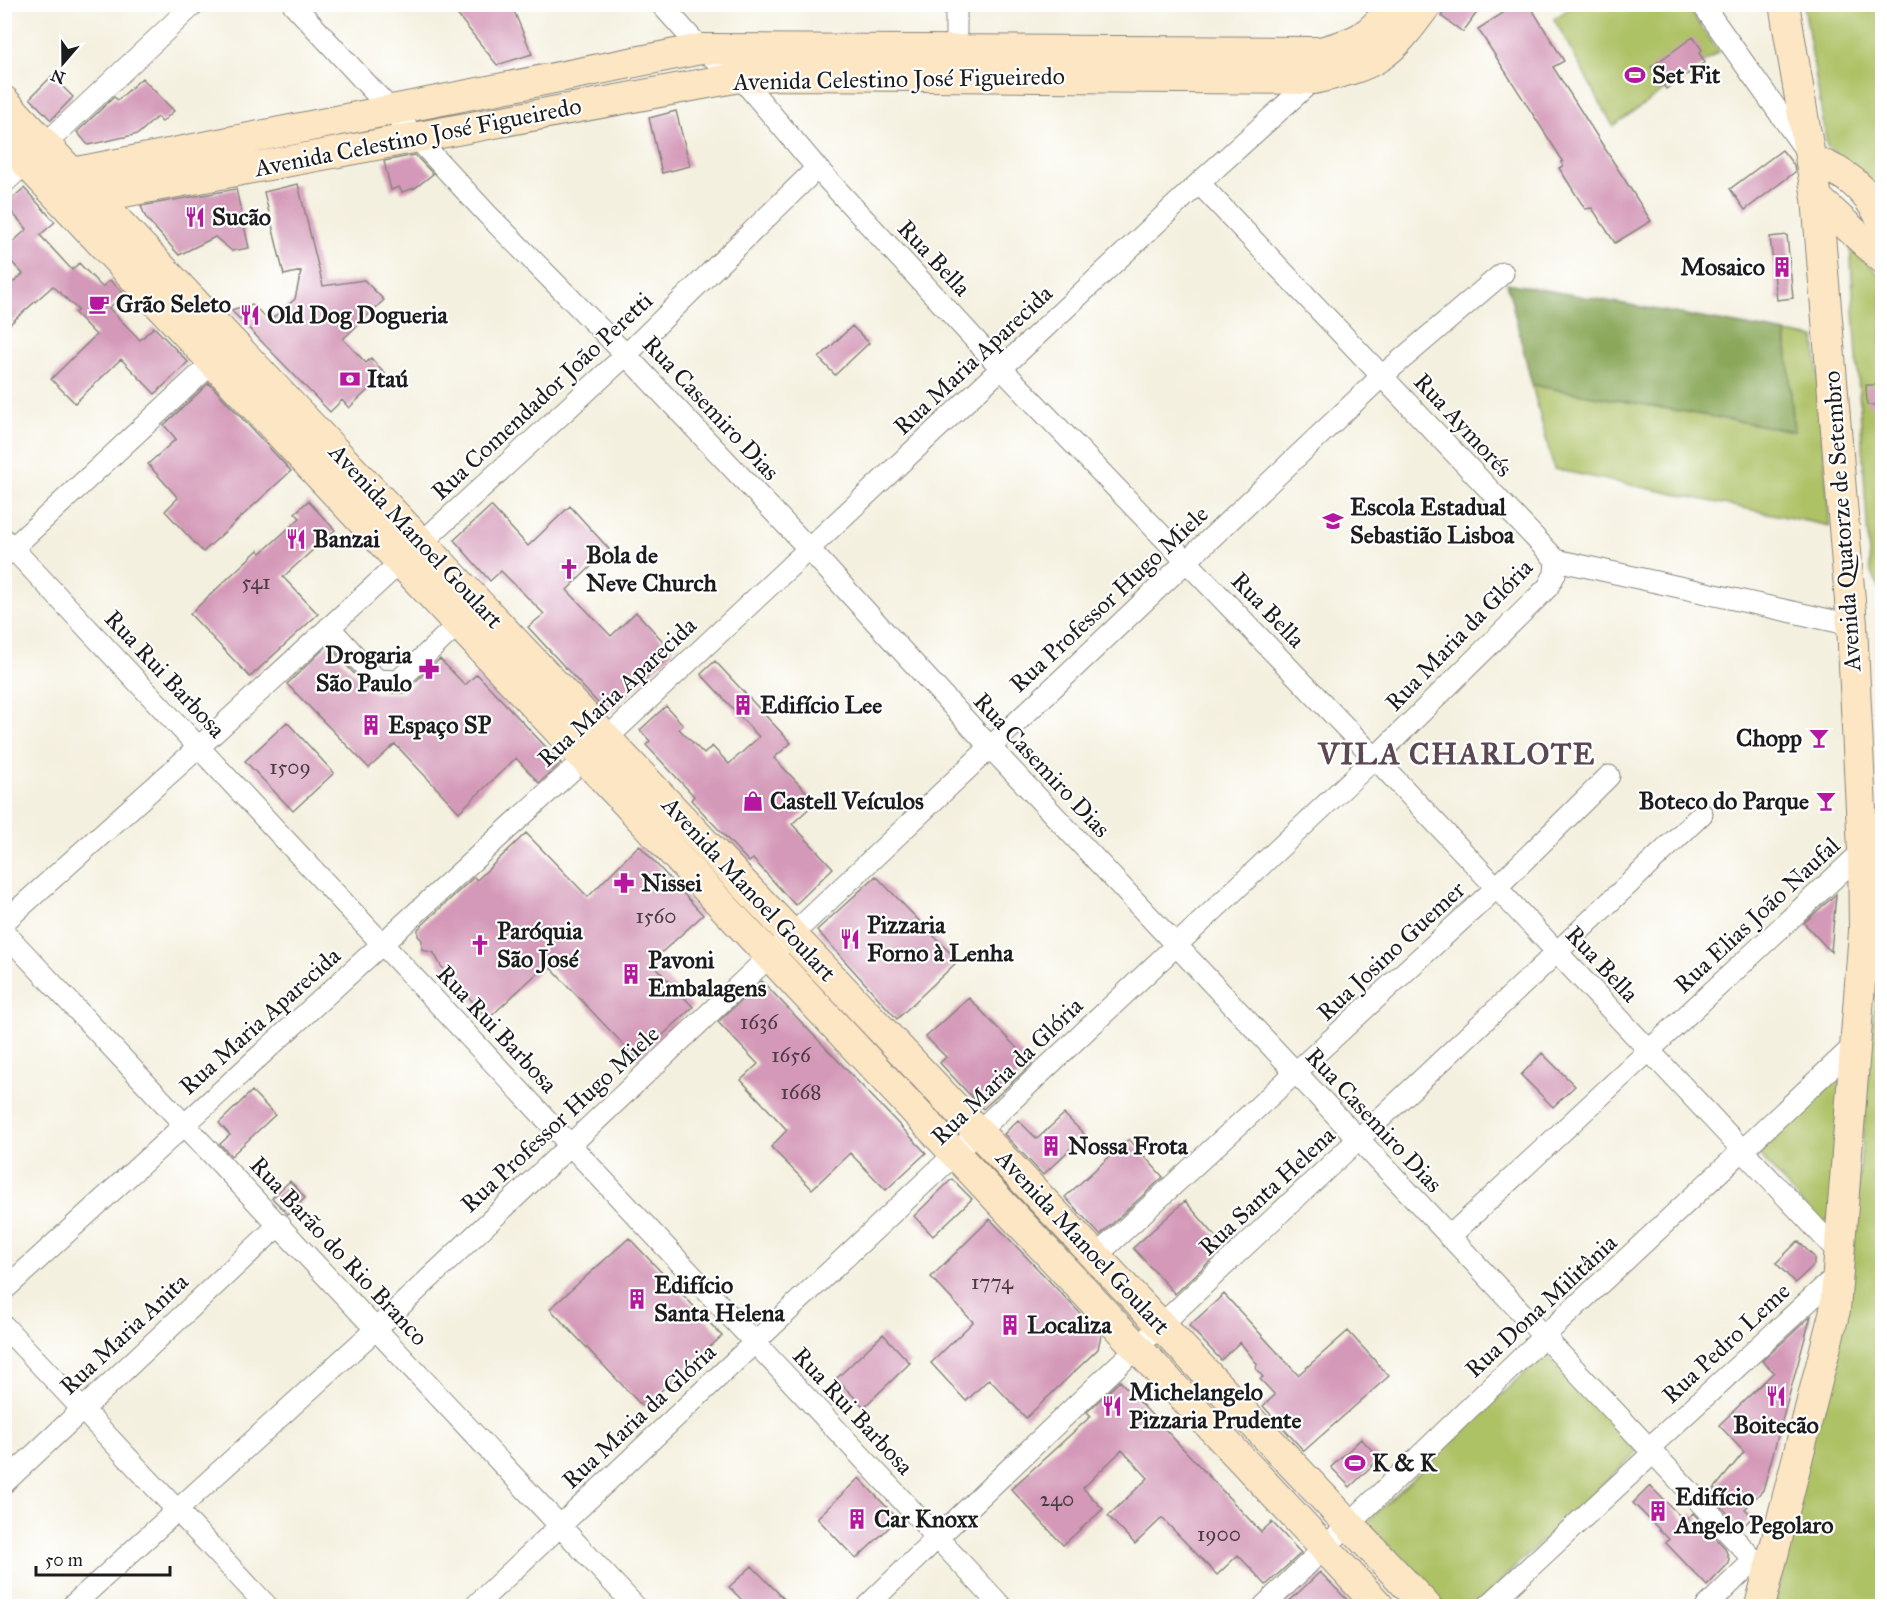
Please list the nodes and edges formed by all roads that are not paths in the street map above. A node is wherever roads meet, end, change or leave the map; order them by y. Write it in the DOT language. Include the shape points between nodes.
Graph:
graph roads {
  1 [pos="194,4"];
  2 [pos="293,4"];
  3 [pos="660,4"];
  4 [pos="956,4"];
  5 [pos="1702,4"];
  6 [pos="1784,4"];
  7 [pos="1411,7"];
  8 [pos="701,49"];
  9 [pos="956,63"];
  10 [pos="740,77"];
  11 [pos="1314,79"];
  12 [pos="4,101"];
  13 [pos="391,110"];
  14 [pos="415,137"];
  15 [pos="4,139"];
  16 [pos="36,154"];
  17 [pos="817,168"];
  18 [pos="72,173"];
  19 [pos="1815,182"];
  20 [pos="4,183"];
  21 [pos="1198,183"];
  22 [pos="95,197"];
  23 [pos="66,203"];
  24 [pos="1882,220"];
  25 [pos="1882,236"];
  26 [pos="1882,258"];
  27 [pos="1503,273"];
  28 [pos="626,355"];
  29 [pos="214,360"];
  30 [pos="1002,369"];
  31 [pos="1382,376"];
  32 [pos="421,542"];
  33 [pos="7,548"];
  34 [pos="809,549"];
  35 [pos="1556,560"];
  36 [pos="1186,561"];
  37 [pos="399,563"];
  38 [pos="457,625"];
  39 [pos="1852,626"];
  40 [pos="329,627"];
  41 [pos="607,738"];
  42 [pos="199,747"];
  43 [pos="990,747"];
  44 [pos="1375,758"];
  45 [pos="583,759"];
  46 [pos="1609,776"];
  47 [pos="1702,814"];
  48 [pos="1863,851"];
  49 [pos="1496,888"];
  50 [pos="4,922"];
  51 [pos="4,932"];
  52 [pos="792,934"];
  53 [pos="383,944"];
  54 [pos="1176,946"];
  55 [pos="1558,953"];
  56 [pos="769,957"];
  57 [pos="1855,1045"];
  58 [pos="1649,1051"];
  59 [pos="1297,1074"];
  60 [pos="184,1123"];
  61 [pos="980,1132"];
  62 [pos="1359,1141"];
  63 [pos="570,1144"];
  64 [pos="1743,1152"];
  65 [pos="956,1155"];
  66 [pos="280,1224"];
  67 [pos="1449,1237"];
  68 [pos="1096,1256"];
  69 [pos="1838,1264"];
  70 [pos="4,1290"];
  71 [pos="1161,1324"];
  72 [pos="4,1326"];
  73 [pos="376,1329"];
  74 [pos="1543,1337"];
  75 [pos="755,1342"];
  76 [pos="1136,1348"];
  77 [pos="81,1409"];
  78 [pos="1651,1450"];
  79 [pos="4,1483"];
  80 [pos="176,1511"];
  81 [pos="1350,1524"];
  82 [pos="559,1526"];
  83 [pos="937,1539"];
  84 [pos="1324,1549"];
  85 [pos="1763,1563"];
  86 [pos="72,1606"];
  87 [pos="267,1606"];
  88 [pos="475,1606"];
  89 [pos="635,1606"];
  90 [pos="867,1606"];
  91 [pos="1001,1606"];
  92 [pos="1264,1606"];
  93 [pos="1378,1606"];
  94 [pos="1426,1606"];
  95 [pos="1488,1606"];
  96 [pos="1707,1606"];
  97 [pos="1760,1606"];
  1 -- 16 [label="street"];
  2 -- 13 [label="street, Rua Casemiro Dias"];
  3 -- 8 [label="street, Rua Bella"];
  4 -- 9 [label="street"];
  5 -- 19 [label="street"];
  6 -- 19 [label="street, Avenida Quatorze de Setembro"];
  7 -- 9 [label="street, Avenida Celestino José Figueiredo" via="1348,45 1320,52"];
  7 -- 11 [label="street, Avenida Celestino José Figueiredo" via="1390,51 1361,68"];
  8 -- 9 [label="street, Avenida Celestino José Figueiredo"];
  8 -- 10 [label="street, Rua Bella"];
  8 -- 13 [label="street, Avenida Celestino José Figueiredo"];
  9 -- 10 [label="street, Avenida Celestino José Figueiredo"];
  9 -- 11 [label="street, Avenida Celestino José Figueiredo"];
  10 -- 14 [label="street, Avenida Celestino José Figueiredo"];
  10 -- 17 [label="street, Rua Bella"];
  11 -- 21 [label="street, Rua Maria Aparecida"];
  12 -- 16 [label="street, Avenida Manoel Goulart"];
  13 -- 14 [label="street, Rua Casemiro Dias"];
  13 -- 18 [label="street, Avenida Celestino José Figueiredo"];
  14 -- 22 [label="street, Avenida Celestino José Figueiredo"];
  14 -- 28 [label="street, Rua Casemiro Dias"];
  15 -- 16 [label="street, Avenida Manoel Goulart"];
  16 -- 18 [label="street, Avenida Manoel Goulart"];
  16 -- 20 [label="street"];
  16 -- 23 [label="street, Avenida Manoel Goulart"];
  17 -- 28 [label="street, Rua Comendador João Peretti"];
  17 -- 30 [label="street, Rua Bella"];
  18 -- 22 [label="street, Avenida Manoel Goulart"];
  18 -- 23 [label="street"];
  19 -- 24 [label="street" via="1852,179 1871,199"];
  19 -- 25 [label="street" via="1854,197 1868,210"];
  19 -- 26 [label="street"];
  19 -- 39 [label="street, Avenida Quatorze de Setembro"];
  21 -- 30 [label="street, Rua Maria Aparecida"];
  21 -- 31 [label="street, Rua Aymorés"];
  22 -- 23 [label="street, Avenida Celestino José Figueiredo"];
  22 -- 32 [label="street, Avenida Manoel Goulart"];
  23 -- 29 [label="street, Avenida Manoel Goulart"];
  27 -- 31 [label="street, Rua Professor Hugo Miele"];
  28 -- 32 [label="street, Rua Comendador João Peretti"];
  28 -- 34 [label="street, Rua Casemiro Dias"];
  29 -- 33 [label="street"];
  29 -- 37 [label="street, Avenida Manoel Goulart"];
  30 -- 34 [label="street, Rua Maria Aparecida"];
  30 -- 36 [label="street, Rua Bella"];
  31 -- 35 [label="street, Rua Aymorés"];
  31 -- 36 [label="street, Rua Professor Hugo Miele"];
  32 -- 37 [label="street, Rua Comendador João Peretti"];
  32 -- 41 [label="street, Avenida Manoel Goulart"];
  33 -- 42 [label="street, Rua Rui Barbosa"];
  34 -- 41 [label="street, Rua Maria Aparecida"];
  34 -- 43 [label="street, Rua Casemiro Dias"];
  35 -- 39 [label="street"];
  35 -- 44 [label="street, Rua Maria da Glória" via="1555,574 1548,587"];
  36 -- 43 [label="street, Rua Professor Hugo Miele"];
  36 -- 44 [label="street, Rua Bella"];
  37 -- 38 [label="street, Avenida Manoel Goulart"];
  37 -- 40 [label="street, Rua Comendador João Peretti"];
  38 -- 40 [label="street" via="398,681 377,680"];
  38 -- 45 [label="street, Avenida Manoel Goulart"];
  39 -- 48 [label="street, Avenida Quatorze de Setembro"];
  40 -- 42 [label="street, Rua Comendador João Peretti"];
  41 -- 45 [label="street, Rua Maria Aparecida"];
  41 -- 52 [label="street, Avenida Manoel Goulart"];
  42 -- 50 [label="street, Rua Comendador João Peretti"];
  42 -- 53 [label="street, Rua Rui Barbosa"];
  43 -- 52 [label="street, Rua Professor Hugo Miele"];
  43 -- 54 [label="street, Rua Casemiro Dias"];
  44 -- 49 [label="street, Rua Bella"];
  44 -- 54 [label="street, Rua Maria da Glória"];
  45 -- 53 [label="street, Rua Maria Aparecida"];
  45 -- 56 [label="street, Avenida Manoel Goulart"];
  46 -- 49 [label="street, Rua Josino Guemer"];
  47 -- 55 [label="street, Rua Santa Helena"];
  48 -- 57 [label="street, Avenida Quatorze de Setembro" via="1864,931"];
  48 -- 58 [label="street, Rua Elias João Naufal"];
  49 -- 55 [label="street, Rua Bella"];
  49 -- 59 [label="street, Rua Josino Guemer"];
  51 -- 60 [label="street, Rua Barão do Rio Branco"];
  52 -- 56 [label="street, Rua Professor Hugo Miele"];
  52 -- 61 [label="street, Avenida Manoel Goulart"];
  53 -- 60 [label="street, Rua Maria Aparecida"];
  53 -- 63 [label="street, Rua Rui Barbosa"];
  54 -- 59 [label="street, Rua Casemiro Dias"];
  54 -- 61 [label="street, Rua Maria da Glória"];
  55 -- 58 [label="street, Rua Bella"];
  55 -- 62 [label="street, Rua Santa Helena"];
  56 -- 63 [label="street, Rua Professor Hugo Miele"];
  56 -- 65 [label="street, Avenida Manoel Goulart"];
  57 -- 64 [label="street, Rua Dona Militânia"];
  57 -- 69 [label="street, Avenida Quatorze de Setembro"];
  58 -- 64 [label="street, Rua Bella"];
  58 -- 67 [label="street, Rua Elias João Naufal"];
  59 -- 62 [label="street, Rua Casemiro Dias"];
  59 -- 68 [label="street, Rua Josino Guemer"];
  60 -- 66 [label="street, Rua Barão do Rio Branco"];
  60 -- 70 [label="street, Rua Maria Aparecida"];
  61 -- 65 [label="street, Rua Maria da Glória"];
  61 -- 68 [label="street, Avenida Manoel Goulart"];
  62 -- 67 [label="street, Rua Casemiro Dias"];
  62 -- 71 [label="street, Rua Santa Helena"];
  63 -- 73 [label="street, Rua Professor Hugo Miele"];
  63 -- 75 [label="street, Rua Rui Barbosa"];
  64 -- 69 [label="street, Rua Bella"];
  64 -- 74 [label="street, Rua Dona Militânia"];
  65 -- 75 [label="street, Rua Maria da Glória"];
  65 -- 76 [label="street, Avenida Manoel Goulart"];
  66 -- 73 [label="street, Rua Barão do Rio Branco"];
  66 -- 77 [label="street, Rua Maria Anita"];
  67 -- 74 [label="street, Rua Casemiro Dias"];
  68 -- 71 [label="street, Avenida Manoel Goulart"];
  69 -- 78 [label="street, Rua Pedro Leme"];
  69 -- 85 [label="street, Avenida Quatorze de Setembro" via="1835,1310"];
  71 -- 76 [label="street, Rua Santa Helena"];
  71 -- 81 [label="street, Avenida Manoel Goulart"];
  72 -- 77 [label="street"];
  73 -- 80 [label="street, Rua Professor Hugo Miele"];
  73 -- 82 [label="street, Rua Barão do Rio Branco"];
  74 -- 78 [label="street, Rua Casemiro Dias"];
  74 -- 81 [label="street, Rua Dona Militânia"];
  75 -- 82 [label="street, Rua Maria da Glória"];
  75 -- 83 [label="street, Rua Rui Barbosa"];
  76 -- 83 [label="street, Rua Santa Helena"];
  76 -- 84 [label="street, Avenida Manoel Goulart"];
  77 -- 79 [label="street, Rua Maria Anita"];
  77 -- 80 [label="street"];
  78 -- 85 [label="street, Rua Casemiro Dias"];
  78 -- 95 [label="street, Rua Pedro Leme"];
  80 -- 86 [label="street, Rua Professor Hugo Miele"];
  80 -- 87 [label="street"];
  81 -- 84 [label="street, Rua Dona Militânia"];
  81 -- 94 [label="street, Avenida Manoel Goulart"];
  82 -- 88 [label="street, Rua Maria da Glória"];
  82 -- 89 [label="street, Rua Barão do Rio Branco"];
  83 -- 90 [label="street, Rua Santa Helena"];
  83 -- 91 [label="street, Rua Rui Barbosa"];
  84 -- 92 [label="street, Rua Dona Militânia"];
  84 -- 93 [label="street, Avenida Manoel Goulart"];
  85 -- 96 [label="street"];
  85 -- 97 [label="street, Avenida Quatorze de Setembro"];
}
